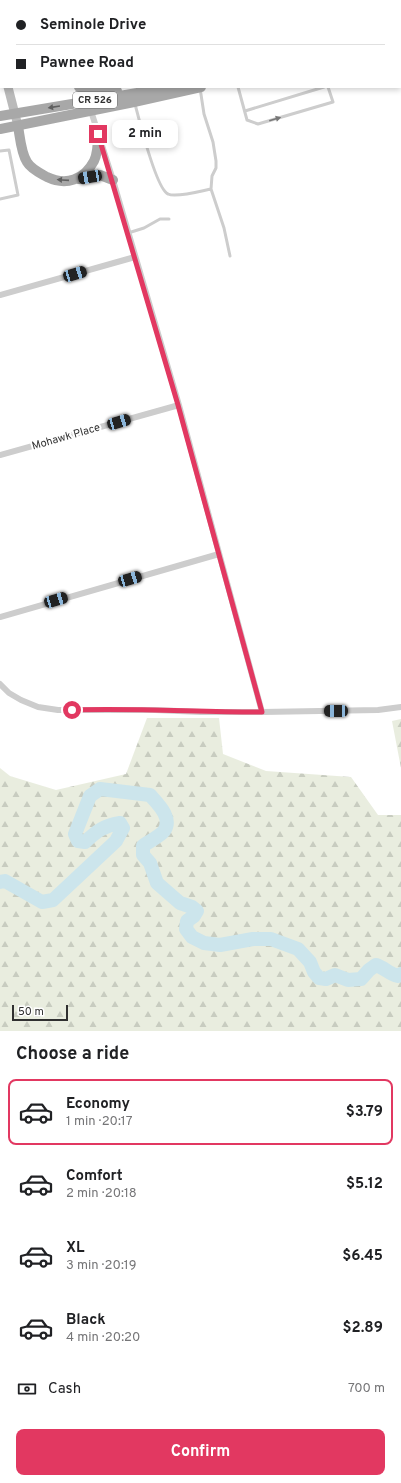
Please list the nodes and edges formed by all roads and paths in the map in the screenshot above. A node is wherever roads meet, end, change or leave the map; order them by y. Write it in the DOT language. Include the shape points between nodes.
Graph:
graph roads {
  1 [pos="8,88"];
  2 [pos="85,88"];
  3 [pos="169,88"];
  4 [pos="196,88"];
  5 [pos="200,88"];
  6 [pos="238,88"];
  7 [pos="321,88"];
  8 [pos="328,88"];
  9 [pos="145,92"];
  10 [pos="134,102"];
  11 [pos="91,111"];
  12 [pos="245,111"];
  13 [pos="15,113"];
  14 [pos="0,116"];
  15 [pos="18,126"];
  16 [pos="0,129"];
  17 [pos="98,134"];
  18 [pos="0,151"];
  19 [pos="79,179"];
  20 [pos="113,180"];
  21 [pos="211,189"];
  22 [pos="0,199"];
  23 [pos="169,219"];
  24 [pos="128,233"];
  25 [pos="230,256"];
  26 [pos="136,257"];
  27 [pos="0,296"];
  28 [pos="178,405"];
  29 [pos="0,455"];
  30 [pos="219,554"];
  31 [pos="0,617"];
  32 [pos="0,684"];
  33 [pos="401,707"];
  34 [pos="262,712"];
  1 -- 13 [label="main road"];
  2 -- 9 [label="main road"];
  3 -- 9 [label="main road, CR 526"];
  4 -- 10 [label="main road, CR 526"];
  5 -- 21 [label="lane" via="216,161"];
  6 -- 12 [label="lane"];
  7 -- 12 [label="lane"];
  12 -- 8 [label="lane, one-way" via="247,120 258,124 266,122 333,102"];
  9 -- 13 [label="main road, CR 526, one-way"];
  10 -- 11 [label="main road, CR 526"];
  10 -- 21 [label="lane" via="151,162 166,193 178,195"];
  11 -- 15 [label="main road, CR 526"];
  11 -- 17 [label="street"];
  13 -- 14 [label="main road, CR 526"];
  13 -- 15 [label="main road"];
  15 -- 16 [label="main road, CR 526"];
  19 -- 15 [label="main road, one-way" via="59,181 37,172 27,163"];
  17 -- 19 [label="main road" via="94,161"];
  17 -- 20 [label="street"];
  18 -- 22 [label="lane" via="9,150 18,196"];
  19 -- 20 [label="main road" via="100,175"];
  20 -- 24 [label="street"];
  21 -- 25 [label="lane"];
  23 -- 24 [label="lane" via="160,219"];
  24 -- 26 [label="street"];
  26 -- 27 [label="street"];
  26 -- 28 [label="street"];
  28 -- 29 [label="street, Mohawk Place"];
  28 -- 30 [label="street"];
  30 -- 31 [label="street"];
  30 -- 34 [label="street"];
  32 -- 34 [label="street" via="8,693 21,700 38,707 58,710"];
  33 -- 34 [label="street" via="378,710"];
}
